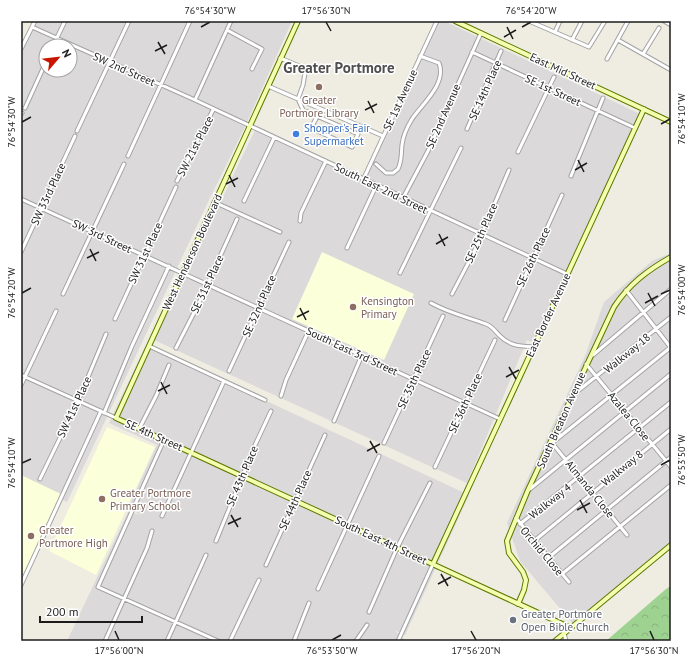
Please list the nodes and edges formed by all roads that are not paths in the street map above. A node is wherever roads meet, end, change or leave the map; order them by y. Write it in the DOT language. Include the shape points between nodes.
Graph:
graph roads {
  1 [pos="35,21"];
  2 [pos="65,21"];
  3 [pos="129,21"];
  4 [pos="190,21"];
  5 [pos="231,21"];
  6 [pos="298,21"];
  7 [pos="437,21"];
  8 [pos="455,21"];
  9 [pos="530,21"];
  10 [pos="560,21"];
  11 [pos="582,21"];
  12 [pos="605,21"];
  13 [pos="628,21"];
  14 [pos="664,21"];
  15 [pos="538,23"];
  16 [pos="671,25"];
  17 [pos="32,27"];
  18 [pos="659,28"];
  19 [pos="227,30"];
  20 [pos="555,32"];
  21 [pos="481,33"];
  22 [pos="56,38"];
  23 [pos="572,40"];
  24 [pos="618,40"];
  25 [pos="78,48"];
  26 [pos="21,49"];
  27 [pos="502,51"];
  28 [pos="472,52"];
  29 [pos="643,54"];
  30 [pos="420,56"];
  31 [pos="280,58"];
  32 [pos="607,59"];
  33 [pos="109,63"];
  34 [pos="497,63"];
  35 [pos="252,69"];
  36 [pos="671,69"];
  37 [pos="554,77"];
  38 [pos="39,78"];
  39 [pos="160,85"];
  40 [pos="268,86"];
  41 [pos="549,88"];
  42 [pos="603,98"];
  43 [pos="298,99"];
  44 [pos="195,100"];
  45 [pos="25,108"];
  46 [pos="644,109"];
  47 [pos="214,110"];
  48 [pos="597,110"];
  49 [pos="318,115"];
  50 [pos="671,122"];
  51 [pos="248,126"];
  52 [pos="362,127"];
  53 [pos="635,128"];
  54 [pos="467,129"];
  55 [pos="77,131"];
  56 [pos="358,134"];
  57 [pos="75,136"];
  58 [pos="383,136"];
  59 [pos="274,138"];
  60 [pos="461,148"];
  61 [pos="518,152"];
  62 [pos="128,156"];
  63 [pos="326,161"];
  64 [pos="124,164"];
  65 [pos="376,164"];
  66 [pos="509,170"];
  67 [pos="571,176"];
  68 [pos="363,180"];
  69 [pos="177,181"];
  70 [pos="376,186"];
  71 [pos="176,187"];
  72 [pos="562,194"];
  73 [pos="403,198"];
  74 [pos="21,199"];
  75 [pos="244,201"];
  76 [pos="214,202"];
  77 [pos="41,208"];
  78 [pos="429,211"];
  79 [pos="237,219"];
  80 [pos="300,221"];
  81 [pos="93,231"];
  82 [pos="280,232"];
  83 [pos="481,234"];
  84 [pos="289,242"];
  85 [pos="347,248"];
  86 [pos="21,252"];
  87 [pos="144,256"];
  88 [pos="671,257"];
  89 [pos="533,258"];
  90 [pos="170,266"];
  91 [pos="182,272"];
  92 [pos="400,273"];
  93 [pos="567,274"];
  94 [pos="207,284"];
  95 [pos="671,289"];
  96 [pos="626,290"];
  97 [pos="63,294"];
  98 [pos="452,294"];
  99 [pos="431,303"];
  100 [pos="259,308"];
  101 [pos="56,312"];
  102 [pos="643,312"];
  103 [pos="443,316"];
  104 [pos="671,317"];
  105 [pos="115,319"];
  106 [pos="505,320"];
  107 [pos="656,329"];
  108 [pos="309,330"];
  109 [pos="106,334"];
  110 [pos="495,340"];
  111 [pos="149,346"];
  112 [pos="534,347"];
  113 [pos="671,347"];
  114 [pos="176,348"];
  115 [pos="362,355"];
  116 [pos="590,357"];
  117 [pos="586,364"];
  118 [pos="170,365"];
  119 [pos="229,371"];
  120 [pos="671,374"];
  121 [pos="21,375"];
  122 [pos="25,377"];
  123 [pos="597,377"];
  124 [pos="414,380"];
  125 [pos="224,381"];
  126 [pos="21,385"];
  127 [pos="573,394"];
  128 [pos="611,395"];
  129 [pos="281,396"];
  130 [pos="265,400"];
  131 [pos="78,401"];
  132 [pos="671,402"];
  133 [pos="465,403"];
  134 [pos="271,411"];
  135 [pos="625,411"];
  136 [pos="102,412"];
  137 [pos="116,418"];
  138 [pos="500,419"];
  139 [pos="334,421"];
  140 [pos="639,428"];
  141 [pos="139,429"];
  142 [pos="671,429"];
  143 [pos="325,435"];
  144 [pos="164,440"];
  145 [pos="384,443"];
  146 [pos="552,443"];
  147 [pos="652,444"];
  148 [pos="192,452"];
  149 [pos="379,456"];
  150 [pos="671,456"];
  151 [pos="566,459"];
  152 [pos="666,460"];
  153 [pos="435,466"];
  154 [pos="671,467"];
  155 [pos="242,476"];
  156 [pos="580,477"];
  157 [pos="40,479"];
  158 [pos="430,483"];
  159 [pos="671,486"];
  160 [pos="528,490"];
  161 [pos="593,493"];
  162 [pos="295,500"];
  163 [pos="606,510"];
  164 [pos="162,516"];
  165 [pos="516,518"];
  166 [pos="347,524"];
  167 [pos="520,524"];
  168 [pos="620,527"];
  169 [pos="152,531"];
  170 [pos="627,535"];
  171 [pos="216,541"];
  172 [pos="534,541"];
  173 [pos="671,545"];
  174 [pos="397,548"];
  175 [pos="206,555"];
  176 [pos="548,558"];
  177 [pos="433,564"];
  178 [pos="266,565"];
  179 [pos="562,574"];
  180 [pos="259,580"];
  181 [pos="569,582"];
  182 [pos="21,585"];
  183 [pos="318,589"];
  184 [pos="124,599"];
  185 [pos="309,603"];
  186 [pos="518,604"];
  187 [pos="369,612"];
  188 [pos="176,622"];
  189 [pos="367,625"];
  190 [pos="571,628"];
  191 [pos="564,633"];
  192 [pos="105,641"];
  193 [pos="168,641"];
  194 [pos="218,641"];
  195 [pos="230,641"];
  196 [pos="294,641"];
  197 [pos="356,641"];
  198 [pos="398,641"];
  199 [pos="555,641"];
  200 [pos="566,641"];
  1 -- 17 [label="street"];
  2 -- 22 [label="street"];
  3 -- 33 [label="street"];
  4 -- 39 [label="street"];
  5 -- 19 [label="street"];
  6 -- 31 [label="street, West Henderson Boulevard"];
  7 -- 30 [label="street, SE 1st Avenue"];
  8 -- 21 [label="street, East Mid Street"];
  9 -- 15 [label="street"];
  10 -- 20 [label="street"];
  11 -- 23 [label="street"];
  12 -- 23 [label="street" via="590,47"];
  13 -- 24 [label="street"];
  14 -- 16 [label="street"];
  15 -- 20 [label="street"];
  17 -- 22 [label="street, SW 2nd Street"];
  17 -- 26 [label="street"];
  18 -- 29 [label="street"];
  19 -- 35 [label="street" via="262,49"];
  19 -- 44 [label="street"];
  20 -- 23 [label="street"];
  21 -- 28 [label="street, SE 2nd Avenue"];
  21 -- 46 [label="street, East Mid Street"];
  24 -- 29 [label="street"];
  24 -- 32 [label="street"];
  25 -- 33 [label="street, SW 2nd Street"];
  27 -- 34 [label="street, SE 14th Place"];
  28 -- 34 [label="street, SE 1st Street"];
  28 -- 73 [label="street, SE 2nd Avenue" via="428,151"];
  29 -- 36 [label="street"];
  30 -- 58 [label="street, SE 1st Avenue"];
  30 -- 65 [label="street" via="439,64 440,77 405,133 398,169 393,173 386,173"];
  31 -- 40 [label="street, West Henderson Boulevard"];
  31 -- 43 [label="street" via="299,66 306,73"];
  33 -- 39 [label="street, SW 2nd Street"];
  33 -- 55 [label="street"];
  34 -- 41 [label="street, SE 1st Street"];
  34 -- 54 [label="street, SE 14th Place"];
  37 -- 41 [label="street"];
  38 -- 45 [label="street"];
  39 -- 44 [label="street, SW 2nd Street"];
  39 -- 62 [label="street"];
  40 -- 43 [label="street"];
  40 -- 51 [label="street, West Henderson Boulevard"];
  41 -- 48 [label="street, SE 1st Street"];
  41 -- 61 [label="street"];
  42 -- 48 [label="street"];
  43 -- 49 [label="street" via="303,110"];
  43 -- 52 [label="street"];
  44 -- 47 [label="street, South East 2nd Street"];
  46 -- 50 [label="street, East Mid Street"];
  46 -- 53 [label="street, East Border Avenue"];
  47 -- 51 [label="street, South East 2nd Street"];
  47 -- 69 [label="street, SW 21st Place"];
  48 -- 53 [label="street, SE 1st Street"];
  48 -- 67 [label="street"];
  49 -- 56 [label="street"];
  49 -- 56 [label="street" via="311,128 352,147"];
  51 -- 59 [label="street, South East 2nd Street"];
  51 -- 76 [label="street, West Henderson Boulevard"];
  52 -- 56 [label="street"];
  52 -- 58 [label="street"];
  53 -- 93 [label="street, East Border Avenue"];
  57 -- 77 [label="street, SW 33rd Place"];
  58 -- 68 [label="street, SE 1st Avenue"];
  59 -- 63 [label="street, South East 2nd Street"];
  59 -- 75 [label="street"];
  60 -- 78 [label="street"];
  63 -- 68 [label="street, South East 2nd Street"];
  63 -- 80 [label="street" via="301,213"];
  64 -- 81 [label="street"];
  66 -- 83 [label="street, SE 25th Place"];
  68 -- 70 [label="street, South East 2nd Street"];
  70 -- 73 [label="street, South East 2nd Street"];
  70 -- 85 [label="street"];
  71 -- 87 [label="street, SW 31st Place"];
  72 -- 89 [label="street, SE 26th Place"];
  73 -- 78 [label="street, South East 2nd Street"];
  74 -- 77 [label="street, SW 3rd Street"];
  76 -- 82 [label="street"];
  76 -- 91 [label="street, West Henderson Boulevard"];
  77 -- 81 [label="street, SW 3rd Street"];
  77 -- 86 [label="street, SW 33rd Place"];
  78 -- 83 [label="street, South East 2nd Street"];
  78 -- 92 [label="street"];
  79 -- 94 [label="street, SE 31st Place"];
  81 -- 87 [label="street, SW 3rd Street"];
  81 -- 97 [label="street"];
  83 -- 89 [label="street, South East 2nd Street"];
  83 -- 98 [label="street, SE 25th Place"];
  84 -- 100 [label="street, SE 32nd Place"];
  87 -- 90 [label="street, SW 3rd Street"];
  87 -- 105 [label="street, SW 31st Place"];
  88 -- 96 [label="street, South Breaton Avenue" via="644,274"];
  89 -- 93 [label="street, South East 2nd Street"];
  89 -- 106 [label="street, SE 26th Place"];
  90 -- 91 [label="street, SW 3rd Street"];
  90 -- 136 [label="street"];
  91 -- 94 [label="street, South East 3rd Street"];
  91 -- 111 [label="street, West Henderson Boulevard"];
  93 -- 112 [label="street, East Border Avenue"];
  94 -- 100 [label="street, South East 3rd Street"];
  94 -- 114 [label="street, SE 31st Place"];
  95 -- 102 [label="street"];
  96 -- 102 [label="street"];
  96 -- 116 [label="street, South Breaton Avenue" via="614,307"];
  99 -- 112 [label="street" via="453,314 486,324 508,343"];
  100 -- 108 [label="street, South East 3rd Street"];
  100 -- 119 [label="street, SE 32nd Place"];
  101 -- 122 [label="street"];
  102 -- 107 [label="street"];
  102 -- 116 [label="street"];
  103 -- 124 [label="street, SE 35th Place"];
  104 -- 107 [label="street, Walkway 18"];
  107 -- 113 [label="street"];
  107 -- 123 [label="street, Walkway 18"];
  108 -- 115 [label="street, South East 3rd Street"];
  108 -- 129 [label="street"];
  109 -- 131 [label="street, SW 41st Place"];
  110 -- 133 [label="street, SE 36th Place"];
  111 -- 125 [label="street"];
  111 -- 137 [label="street, West Henderson Boulevard"];
  112 -- 138 [label="street, East Border Avenue"];
  113 -- 128 [label="street"];
  115 -- 124 [label="street, South East 3rd Street"];
  115 -- 139 [label="street"];
  116 -- 117 [label="street, South Breaton Avenue"];
  117 -- 123 [label="street, Azalea Close"];
  117 -- 127 [label="street, South Breaton Avenue"];
  118 -- 141 [label="street"];
  120 -- 135 [label="street"];
  121 -- 122 [label="street"];
  122 -- 126 [label="street"];
  122 -- 131 [label="street"];
  123 -- 127 [label="street, Walkway 18"];
  123 -- 128 [label="street, Azalea Close"];
  124 -- 133 [label="street, South East 3rd Street"];
  124 -- 145 [label="street, SE 35th Place"];
  125 -- 130 [label="street"];
  125 -- 148 [label="street"];
  127 -- 146 [label="street, South Breaton Avenue"];
  128 -- 135 [label="street, Azalea Close"];
  128 -- 146 [label="street"];
  131 -- 136 [label="street"];
  131 -- 157 [label="street, SW 41st Place"];
  132 -- 140 [label="street, Walkway 4"];
  133 -- 138 [label="street, South East 3rd Street"];
  133 -- 153 [label="street, SE 36th Place"];
  134 -- 155 [label="street, SE 43th Place"];
  135 -- 140 [label="street, Azalea Close"];
  135 -- 151 [label="street"];
  136 -- 137 [label="street"];
  136 -- 182 [label="street"];
  137 -- 141 [label="street, SE 4th Street"];
  138 -- 177 [label="street, East Border Avenue"];
  140 -- 147 [label="street, Azalea Close"];
  140 -- 156 [label="street, Walkway 4"];
  141 -- 144 [label="street, SE 4th Street"];
  142 -- 147 [label="street, Walkway 8"];
  143 -- 162 [label="street, SE 44th Place"];
  144 -- 148 [label="street, SE 4th Street"];
  144 -- 184 [label="street" via="98,587"];
  146 -- 151 [label="street, Almanda Close"];
  146 -- 160 [label="street, South Breaton Avenue"];
  147 -- 152 [label="street, Azalea Close"];
  147 -- 161 [label="street, Walkway 8"];
  148 -- 155 [label="street, South East 4th Street"];
  148 -- 164 [label="street"];
  149 -- 166 [label="street"];
  150 -- 152 [label="street"];
  151 -- 156 [label="street, Almanda Close"];
  151 -- 160 [label="street"];
  152 -- 154 [label="street, Azalea Close"];
  152 -- 163 [label="street"];
  155 -- 162 [label="street, South East 4th Street"];
  155 -- 171 [label="street, SE 43th Place"];
  156 -- 161 [label="street, Almanda Close"];
  156 -- 167 [label="street, Walkway 4"];
  158 -- 174 [label="street"];
  159 -- 168 [label="street"];
  160 -- 165 [label="street, South Breaton Avenue"];
  161 -- 163 [label="street, Almanda Close"];
  161 -- 172 [label="street, Walkway 8"];
  162 -- 166 [label="street, South East 4th Street"];
  162 -- 178 [label="street, SE 44th Place"];
  163 -- 168 [label="street, Almanda Close"];
  163 -- 176 [label="street"];
  165 -- 167 [label="street, Orchid Close"];
  165 -- 186 [label="street, South Breaton Avenue" via="507,541 509,553 526,580"];
  166 -- 174 [label="street, South East 4th Street"];
  166 -- 183 [label="street"];
  167 -- 172 [label="street, Orchid Close"];
  168 -- 170 [label="street, Almanda Close"];
  168 -- 179 [label="street"];
  169 -- 184 [label="street"];
  172 -- 176 [label="street, Orchid Close"];
  173 -- 190 [label="street"];
  174 -- 177 [label="street, South East 4th Street"];
  174 -- 187 [label="street"];
  175 -- 188 [label="street"];
  176 -- 179 [label="street, Orchid Close"];
  177 -- 186 [label="street, South East 4th Street"];
  177 -- 198 [label="street"];
  179 -- 181 [label="street, Orchid Close"];
  180 -- 195 [label="street"];
  184 -- 188 [label="street"];
  184 -- 192 [label="street"];
  185 -- 196 [label="street"];
  186 -- 190 [label="street, South East 4th Street"];
  188 -- 193 [label="street"];
  188 -- 194 [label="street"];
  189 -- 197 [label="street"];
  190 -- 191 [label="street"];
  191 -- 199 [label="street"];
  191 -- 200 [label="street"];
}
